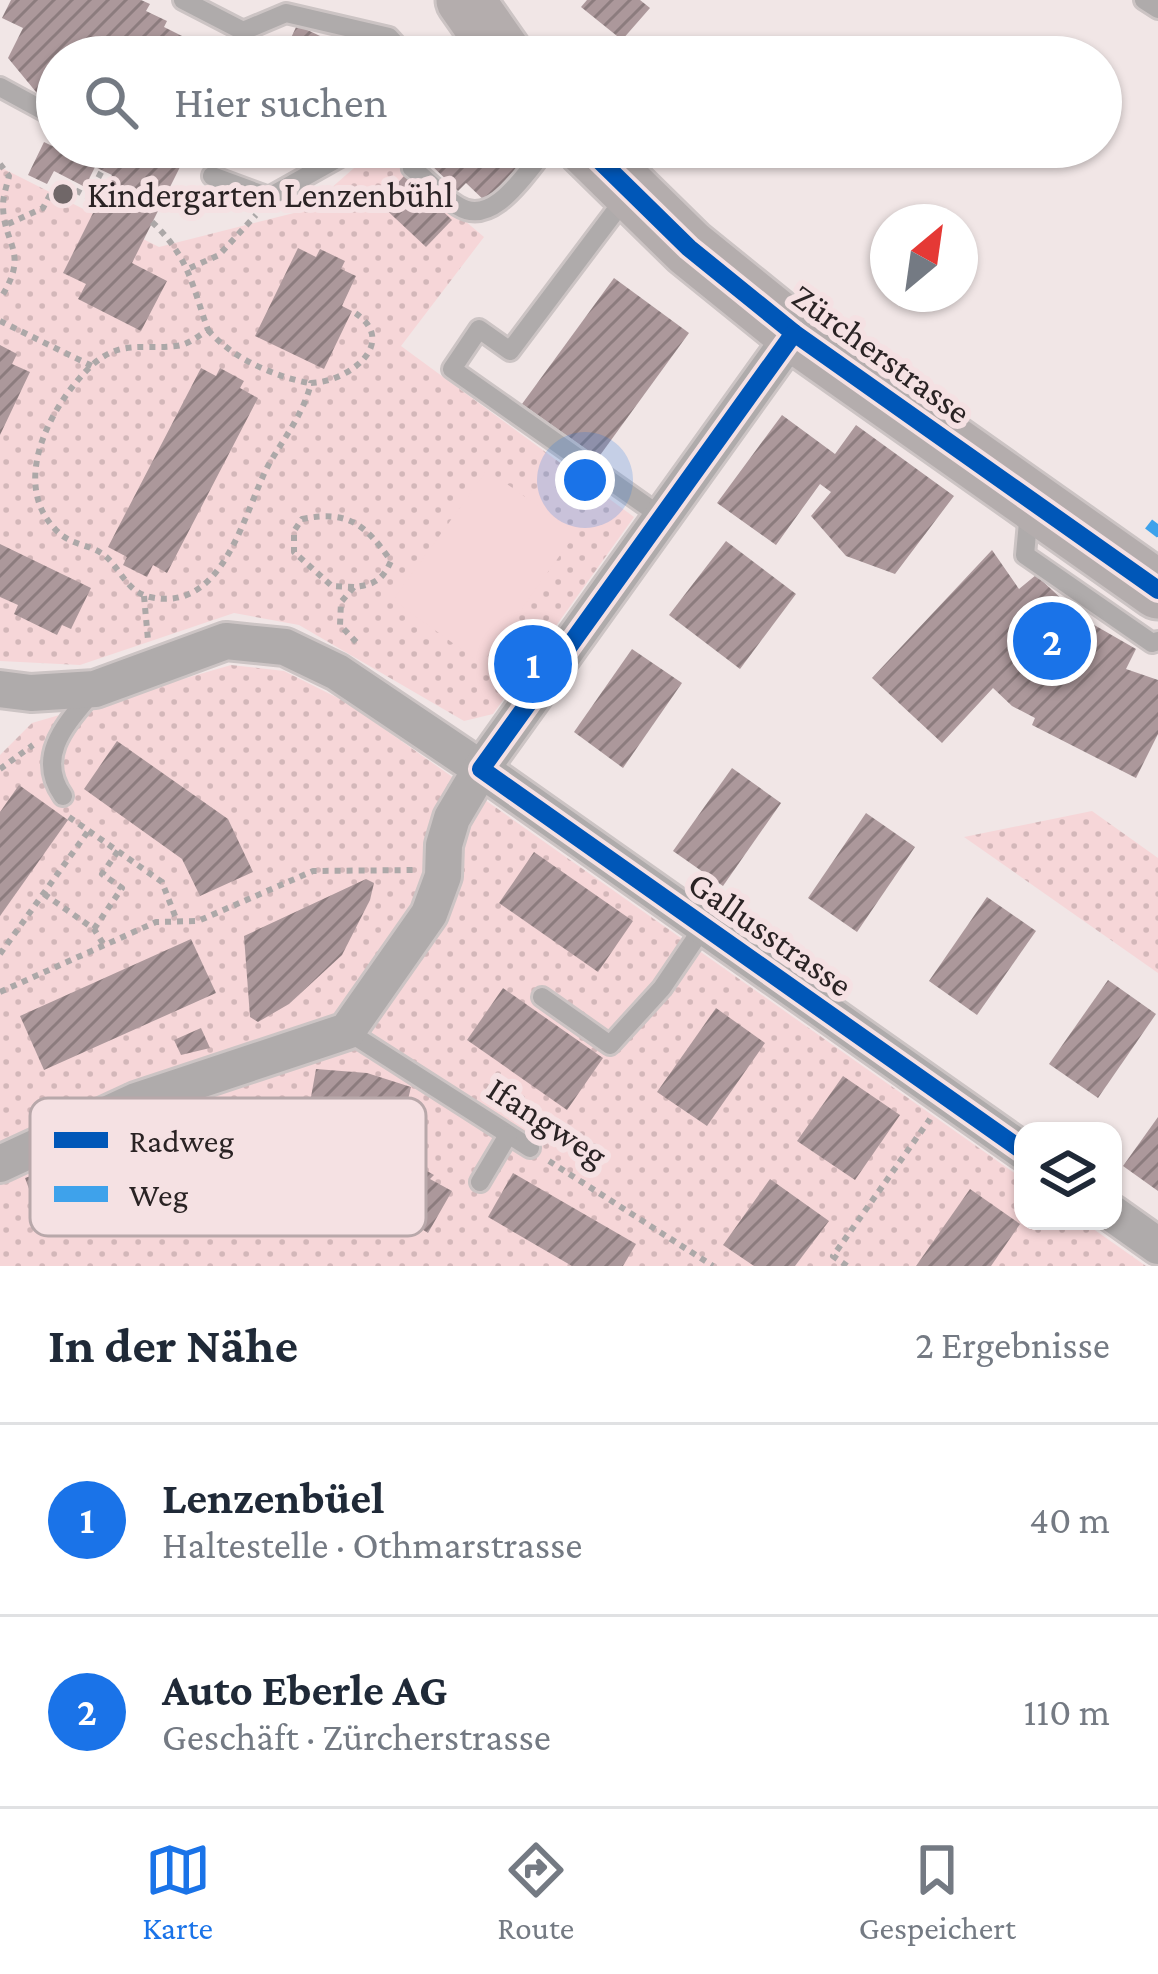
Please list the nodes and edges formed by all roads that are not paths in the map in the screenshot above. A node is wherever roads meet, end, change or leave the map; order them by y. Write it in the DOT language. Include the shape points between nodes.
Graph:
graph roads {
  1 [pos="183,0"];
  2 [pos="465,0"];
  3 [pos="1144,0"];
  4 [pos="1158,9"];
  5 [pos="381,36"];
  6 [pos="490,36"];
  7 [pos="0,87"];
  8 [pos="36,107"];
  9 [pos="320,168"];
  10 [pos="412,168"];
  11 [pos="530,168"];
  12 [pos="606,168"];
  13 [pos="212,176"];
  14 [pos="630,194"];
  15 [pos="794,333"];
  16 [pos="1030,500"];
  17 [pos="662,517"];
  18 [pos="1158,590"];
  19 [pos="1158,641"];
  20 [pos="0,689"];
  21 [pos="95,689"];
  22 [pos="481,769"];
  23 [pos="64,805"];
  24 [pos="704,926"];
  25 [pos="542,997"];
  26 [pos="347,1030"];
  27 [pos="148,1098"];
  28 [pos="508,1135"];
  29 [pos="1014,1145"];
  30 [pos="530,1148"];
  31 [pos="30,1150"];
  32 [pos="0,1164"];
  33 [pos="480,1182"];
  34 [pos="1122,1220"];
  35 [pos="1158,1246"];
  1 -- 5 [label="lane" via="243,32 286,13"];
  2 -- 6 [label="main road"];
  3 -- 4 [label="lane"];
  7 -- 8 [label="lane"];
  9 -- 13 [label="lane" via="268,197"];
  10 -- 11 [label="lane" via="462,209 483,212"];
  12 -- 14 [label="main road, Zürcherstrasse"];
  14 -- 15 [label="main road, Zürcherstrasse"];
  14 -- 17 [label="lane" via="510,351 479,329 452,369"];
  15 -- 16 [label="main road, Zürcherstrasse"];
  15 -- 17 [label="street"];
  16 -- 18 [label="main road, Zürcherstrasse"];
  16 -- 19 [label="lane" via="1025,555"];
  17 -- 22 [label="street"];
  20 -- 21 [label="street, Gallusstrasse"];
  21 -- 22 [label="street, Gallusstrasse" via="226,641 285,647 337,672"];
  21 -- 23 [label="lane" via="54,744 50,769"];
  22 -- 24 [label="street, Gallusstrasse"];
  22 -- 26 [label="street" via="452,818 429,914"];
  24 -- 25 [label="lane" via="610,1045"];
  24 -- 29 [label="street, Gallusstrasse"];
  26 -- 27 [label="street"];
  26 -- 28 [label="lane, Ifangweg"];
  28 -- 30 [label="lane, Ifangweg"];
  28 -- 33 [label="lane"];
  31 -- 32 [label="street"];
  34 -- 35 [label="street"];
}
